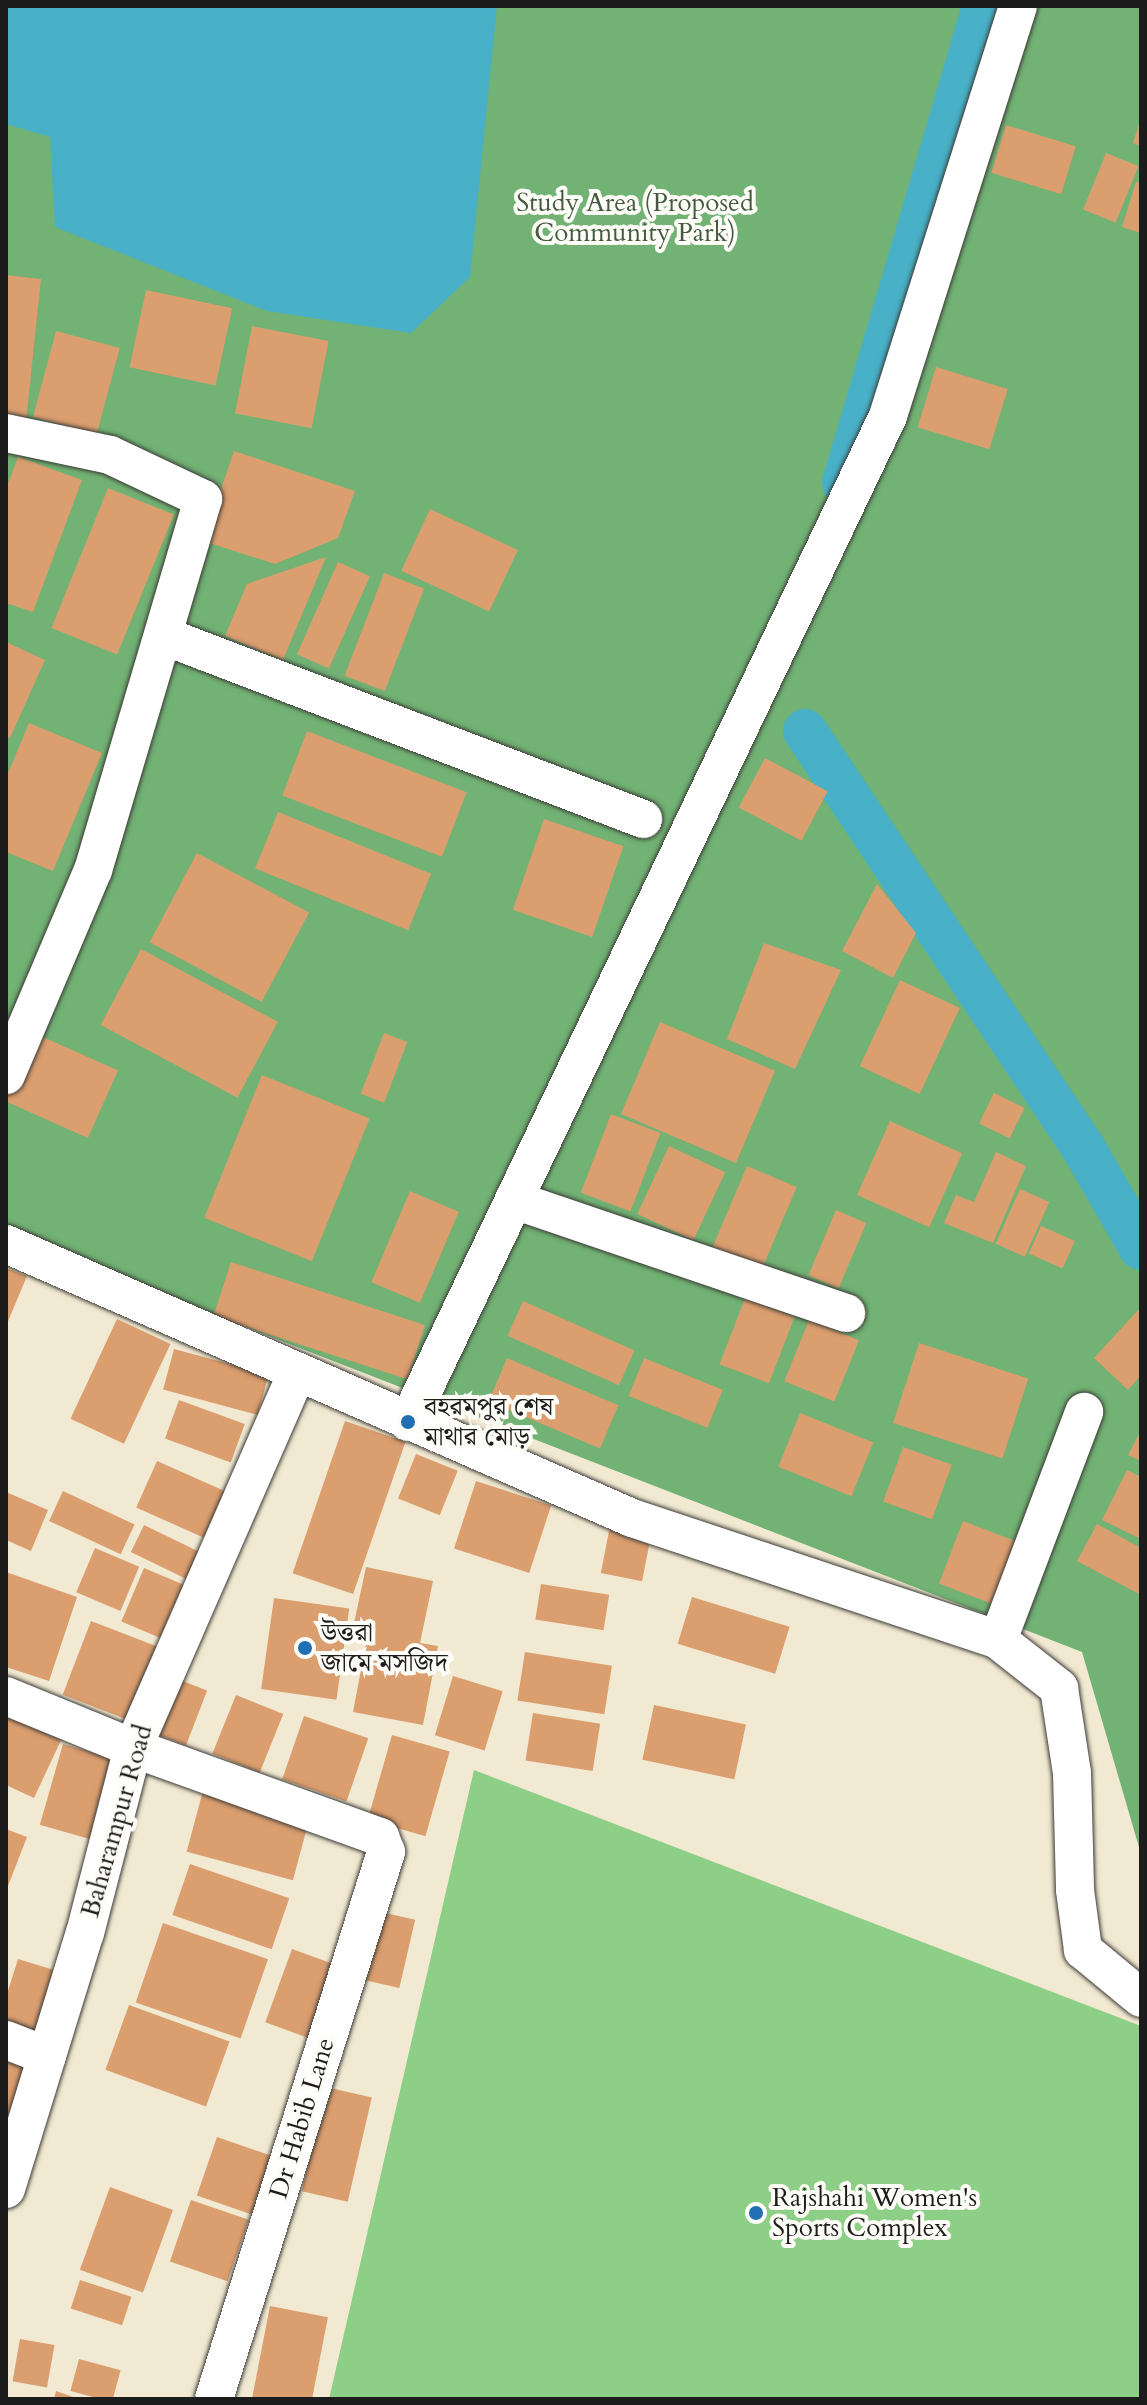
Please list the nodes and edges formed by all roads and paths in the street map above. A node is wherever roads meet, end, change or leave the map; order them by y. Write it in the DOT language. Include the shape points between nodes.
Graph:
graph roads {
  1 [pos="1018,6"];
  2 [pos="6,433"];
  3 [pos="164,636"];
  4 [pos="643,819"];
  5 [pos="6,1075"];
  6 [pos="514,1200"];
  7 [pos="6,1244"];
  8 [pos="846,1313"];
  9 [pos="296,1375"];
  10 [pos="1084,1412"];
  11 [pos="408,1422"];
  12 [pos="998,1640"];
  13 [pos="6,1696"];
  14 [pos="133,1748"];
  15 [pos="1141,1998"];
  16 [pos="6,2040"];
  17 [pos="47,2056"];
  18 [pos="6,2189"];
  19 [pos="214,2399"];
  1 -- 6 [label="street" via="888,416"];
  2 -- 3 [label="street" via="110,455 203,499"];
  3 -- 4 [label="street"];
  3 -- 5 [label="street" via="93,870"];
  6 -- 8 [label="street"];
  6 -- 11 [label="street"];
  7 -- 9 [label="street"];
  9 -- 11 [label="street"];
  9 -- 14 [label="street, Baharampur Road"];
  10 -- 12 [label="street"];
  11 -- 12 [label="street" via="632,1518"];
  12 -- 15 [label="street" via="1059,1688 1072,1773 1075,1890 1083,1950"];
  13 -- 14 [label="street"];
  14 -- 17 [label="street, Baharampur Road"];
  14 -- 19 [label="street, Dr Habib Lane" via="380,1837 386,1852"];
  16 -- 17 [label="street"];
  17 -- 18 [label="street, Baharampur Road"];
}
